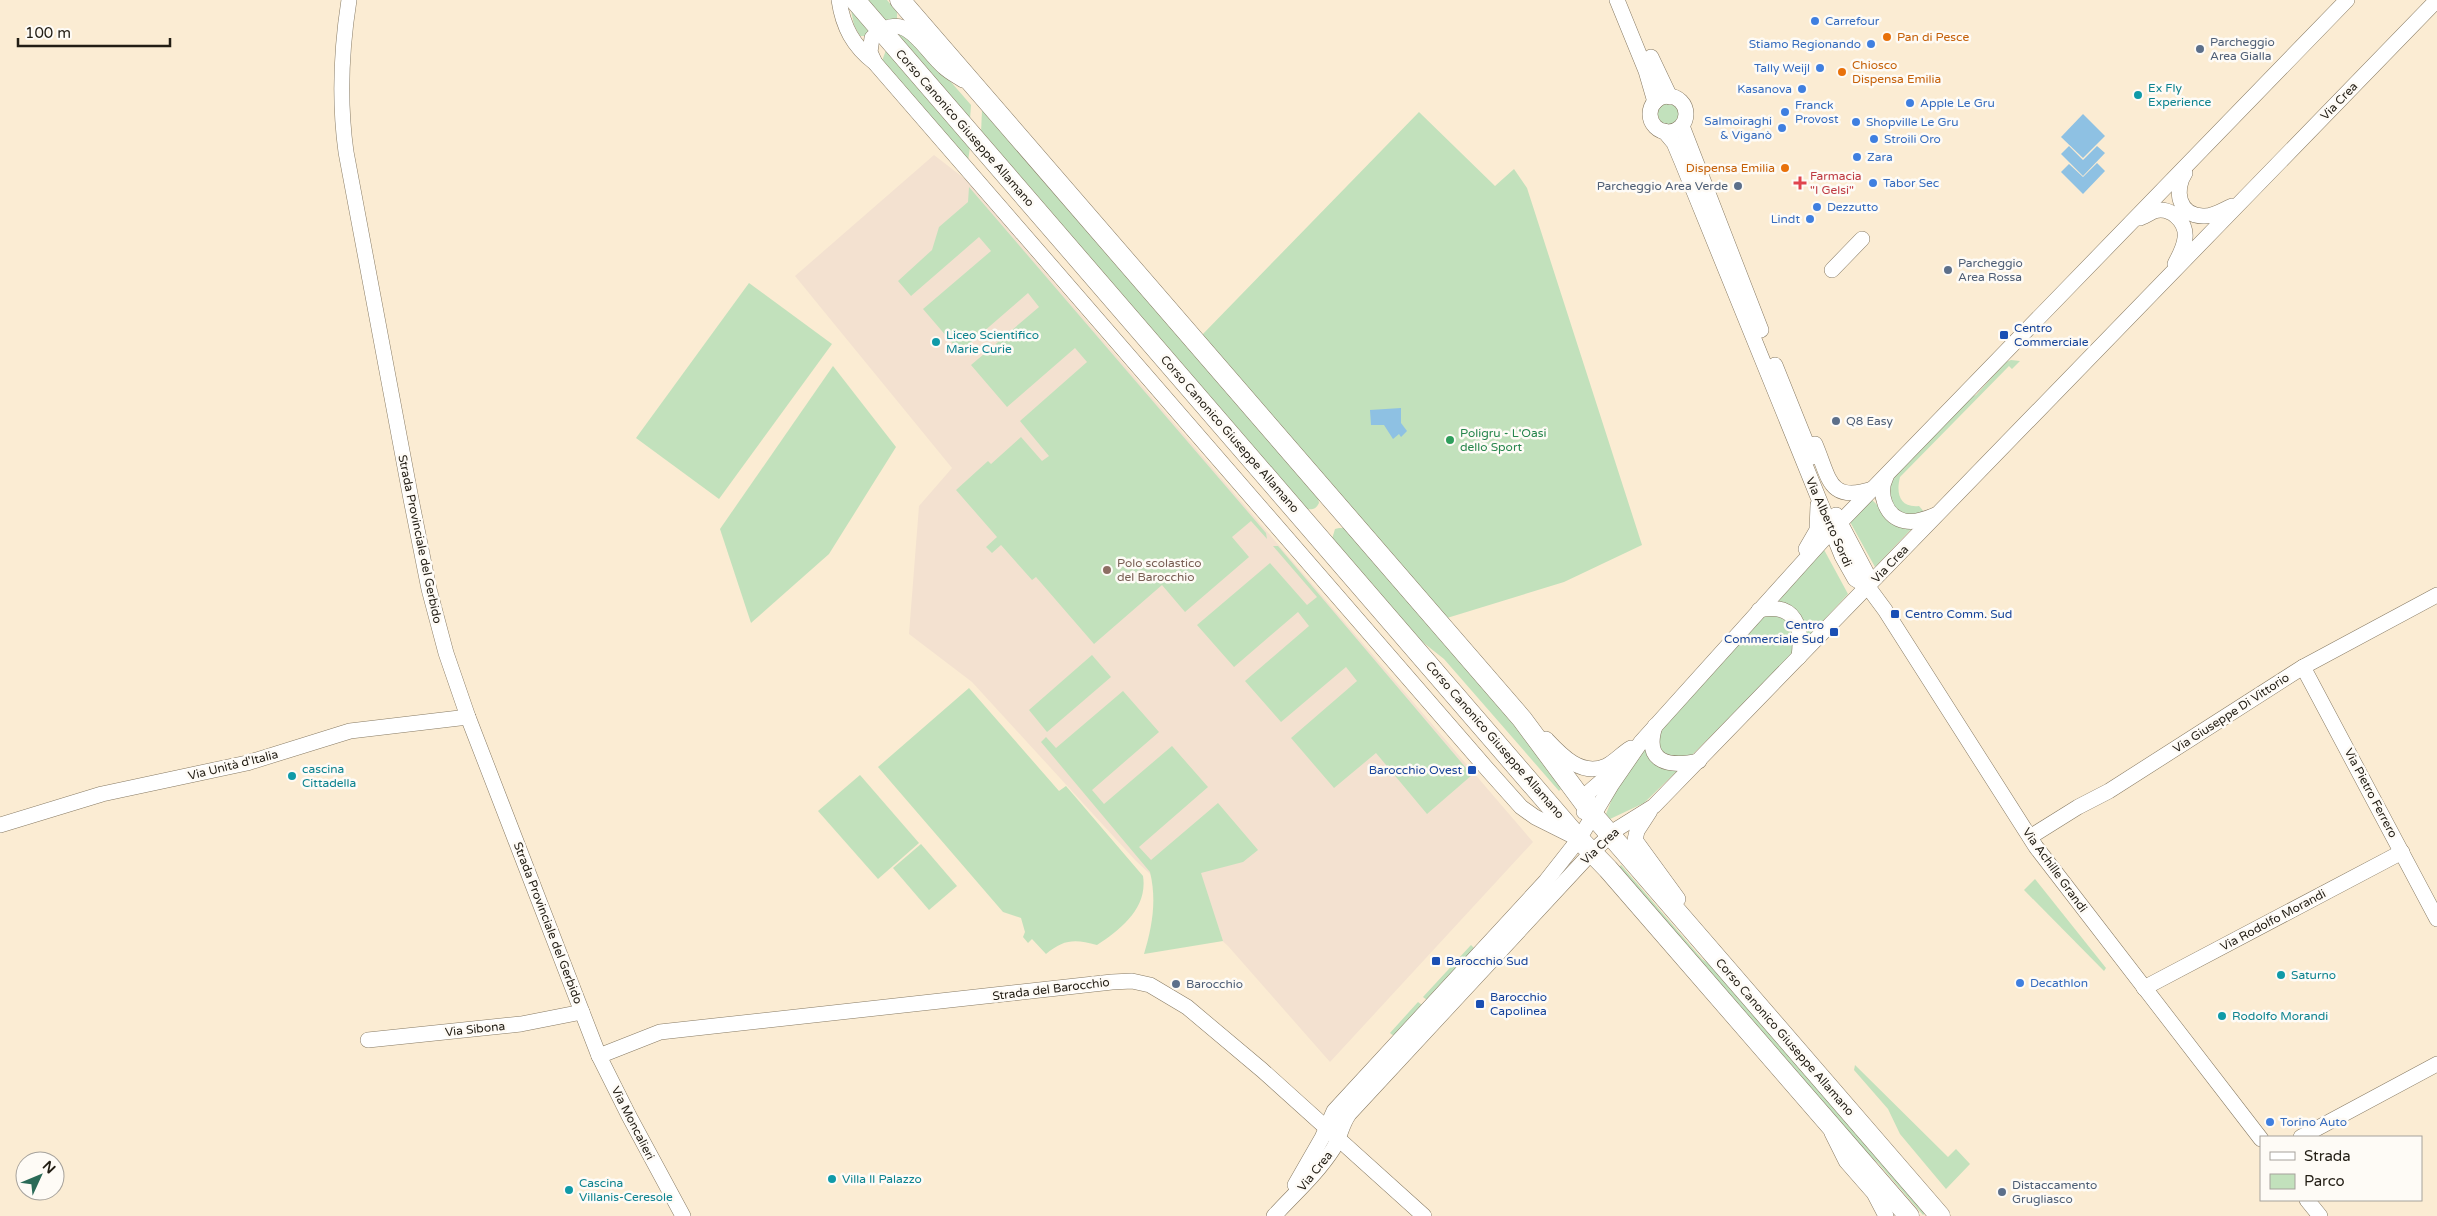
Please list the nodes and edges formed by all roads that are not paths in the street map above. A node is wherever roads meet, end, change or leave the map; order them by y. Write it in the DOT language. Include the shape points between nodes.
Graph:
graph roads {
  1 [pos="349,0"];
  2 [pos="839,0"];
  3 [pos="855,0"];
  4 [pos="900,0"];
  5 [pos="1617,0"];
  6 [pos="1628,0"];
  7 [pos="2347,0"];
  8 [pos="2437,0"];
  9 [pos="881,30"];
  10 [pos="875,63"];
  11 [pos="979,91"];
  12 [pos="1670,97"];
  13 [pos="1655,102"];
  14 [pos="1682,126"];
  15 [pos="1664,131"];
  16 [pos="2201,151"];
  17 [pos="2241,202"];
  18 [pos="2132,222"];
  19 [pos="1862,239"];
  20 [pos="1832,270"];
  21 [pos="2171,274"];
  22 [pos="1765,354"];
  23 [pos="1793,410"];
  24 [pos="1887,476"];
  25 [pos="1875,488"];
  26 [pos="1818,499"];
  27 [pos="1341,510"];
  28 [pos="1938,514"];
  29 [pos="1836,527"];
  30 [pos="1316,532"];
  31 [pos="1788,578"];
  32 [pos="1868,587"];
  33 [pos="2437,595"];
  34 [pos="1759,610"];
  35 [pos="1799,657"];
  36 [pos="2303,667"];
  37 [pos="468,716"];
  38 [pos="1522,719"];
  39 [pos="1656,725"];
  40 [pos="1641,742"];
  41 [pos="1699,760"];
  42 [pos="1654,806"];
  43 [pos="1589,810"];
  44 [pos="0,825"];
  45 [pos="1610,835"];
  46 [pos="2030,837"];
  47 [pos="1585,845"];
  48 [pos="2402,852"];
  49 [pos="2437,919"];
  50 [pos="1743,988"];
  51 [pos="2144,988"];
  52 [pos="582,1012"];
  53 [pos="368,1040"];
  54 [pos="599,1056"];
  55 [pos="2437,1064"];
  56 [pos="1827,1122"];
  57 [pos="1326,1128"];
  58 [pos="2303,1136"];
  59 [pos="2260,1138"];
  60 [pos="1338,1139"];
  61 [pos="1288,1200"];
  62 [pos="2308,1201"];
  63 [pos="683,1216"];
  64 [pos="1274,1216"];
  65 [pos="1424,1216"];
  66 [pos="1886,1216"];
  67 [pos="1909,1216"];
  68 [pos="1940,1216"];
  69 [pos="2320,1216"];
  1 -- 37 [label="street, Strada Provinciale del Gerbido" via="343,40 341,98 349,170 429,589 446,653"];
  2 -- 10 [label="street, Corso Canonico Giuseppe Allamano" via="846,31"];
  3 -- 9 [label="main road, Corso Canonico Giuseppe Allamano"];
  4 -- 11 [label="main road, Corso Canonico Giuseppe Allamano"];
  5 -- 13 [label="street, Via Alberto Sordi"];
  6 -- 12 [label="street, Via Alberto Sordi"];
  7 -- 16 [label="street, Via Crea"];
  8 -- 17 [label="street, Via Crea"];
  9 -- 10 [label="street" via="869,45"];
  9 -- 11 [label="street, Corso Canonico Giuseppe Allamano" via="899,26 908,30 944,68"];
  9 -- 30 [label="main road, Corso Canonico Giuseppe Allamano"];
  10 -- 47 [label="street, Corso Canonico Giuseppe Allamano" via="1521,807"];
  11 -- 27 [label="main road, Corso Canonico Giuseppe Allamano"];
  12 -- 13 [label="street"];
  12 -- 14 [label="street, Via Alberto Sordi" via="1680,100 1686,110"];
  13 -- 15 [label="street, Via Alberto Sordi" via="1652,119 1658,129"];
  14 -- 15 [label="street" via="1674,131"];
  14 -- 22 [label="street, Via Alberto Sordi"];
  15 -- 22 [label="street, Via Alberto Sordi" via="1674,143"];
  16 -- 17 [label="street, Via Crea" via="2179,181 2178,194 2184,207 2195,215 2210,216"];
  16 -- 18 [label="street, Via Crea"];
  17 -- 21 [label="street, Via Crea"];
  18 -- 21 [label="street, Via Crea" via="2162,210 2180,220 2185,238"];
  18 -- 24 [label="street, Via Crea"];
  19 -- 20 [label="street"];
  21 -- 28 [label="street, Via Crea"];
  22 -- 23 [label="street, Via Alberto Sordi"];
  22 -- 26 [label="street, Via Alberto Sordi"];
  23 -- 25 [label="street, Via Alberto Sordi" via="1809,428 1836,489 1848,494"];
  23 -- 29 [label="street, Via Alberto Sordi"];
  24 -- 25 [label="street, Via Crea"];
  24 -- 28 [label="street, Via Crea" via="1882,485 1884,503 1896,518 1914,521"];
  25 -- 29 [label="street, Via Crea"];
  26 -- 29 [label="street, Via Alberto Sordi"];
  26 -- 31 [label="street, Via Crea" via="1817,530 1795,561"];
  27 -- 30 [label="main road"];
  27 -- 38 [label="main road, Corso Canonico Giuseppe Allamano"];
  28 -- 32 [label="street, Via Crea"];
  29 -- 31 [label="street, Via Crea"];
  29 -- 32 [label="street, Via Alberto Sordi" via="1866,572"];
  30 -- 47 [label="main road, Corso Canonico Giuseppe Allamano"];
  31 -- 34 [label="street, Via Crea"];
  32 -- 35 [label="street, Via Crea"];
  32 -- 46 [label="street, Via Achille Grandi"];
  33 -- 36 [label="street, Via Giuseppe Di Vittorio"];
  34 -- 35 [label="street" via="1781,609 1796,620 1801,632"];
  34 -- 39 [label="street, Via Crea"];
  35 -- 41 [label="street, Via Crea"];
  36 -- 46 [label="street, Via Giuseppe Di Vittorio" via="2109,791 2078,806"];
  36 -- 48 [label="street, Via Pietro Ferrero"];
  37 -- 44 [label="street, Via Unità d'Italia" via="350,731 247,763 102,794"];
  37 -- 52 [label="street, Strada Provinciale del Gerbido"];
  38 -- 40 [label="street" via="1580,767 1607,766"];
  38 -- 43 [label="main road, Corso Canonico Giuseppe Allamano"];
  39 -- 40 [label="street, Via Crea"];
  39 -- 41 [label="street" via="1652,743 1660,759 1675,765"];
  40 -- 43 [label="street, Via Crea" via="1629,758 1589,792"];
  41 -- 42 [label="street, Via Crea"];
  42 -- 45 [label="street, Via Crea"];
  42 -- 50 [label="street" via="1634,836 1637,845 1723,952"];
  43 -- 45 [label="main road, Corso Canonico Giuseppe Allamano"];
  43 -- 47 [label="street, Via Crea"];
  45 -- 47 [label="street"];
  45 -- 50 [label="main road, Corso Canonico Giuseppe Allamano"];
  46 -- 51 [label="street, Via Achille Grandi"];
  47 -- 56 [label="main road, Corso Canonico Giuseppe Allamano"];
  47 -- 57 [label="street, Via Crea" via="1546,881 1334,1111"];
  47 -- 60 [label="street, Via Crea" via="1349,1114"];
  48 -- 49 [label="street, Via Pietro Ferrero"];
  48 -- 51 [label="street, Via Rodolfo Morandi"];
  50 -- 68 [label="main road, Corso Canonico Giuseppe Allamano"];
  51 -- 59 [label="street, Via Achille Grandi"];
  52 -- 53 [label="street, Via Sibona" via="521,1024"];
  52 -- 54 [label="street, Strada Provinciale del Gerbido"];
  54 -- 57 [label="street, Strada del Barocchio" via="660,1032 1132,982 1150,985 1187,1006"];
  54 -- 63 [label="street, Via Moncalieri"];
  55 -- 58 [label="street"];
  56 -- 66 [label="street" via="1840,1152 1874,1193"];
  56 -- 67 [label="main road, Corso Canonico Giuseppe Allamano"];
  57 -- 60 [label="street, Strada del Barocchio"];
  57 -- 61 [label="street, Via Crea"];
  60 -- 61 [label="street, Via Crea" via="1302,1189"];
  60 -- 65 [label="street, Strada del Barocchio"];
  61 -- 64 [label="street, Via Crea"];
  62 -- 69 [label="street"];
}
